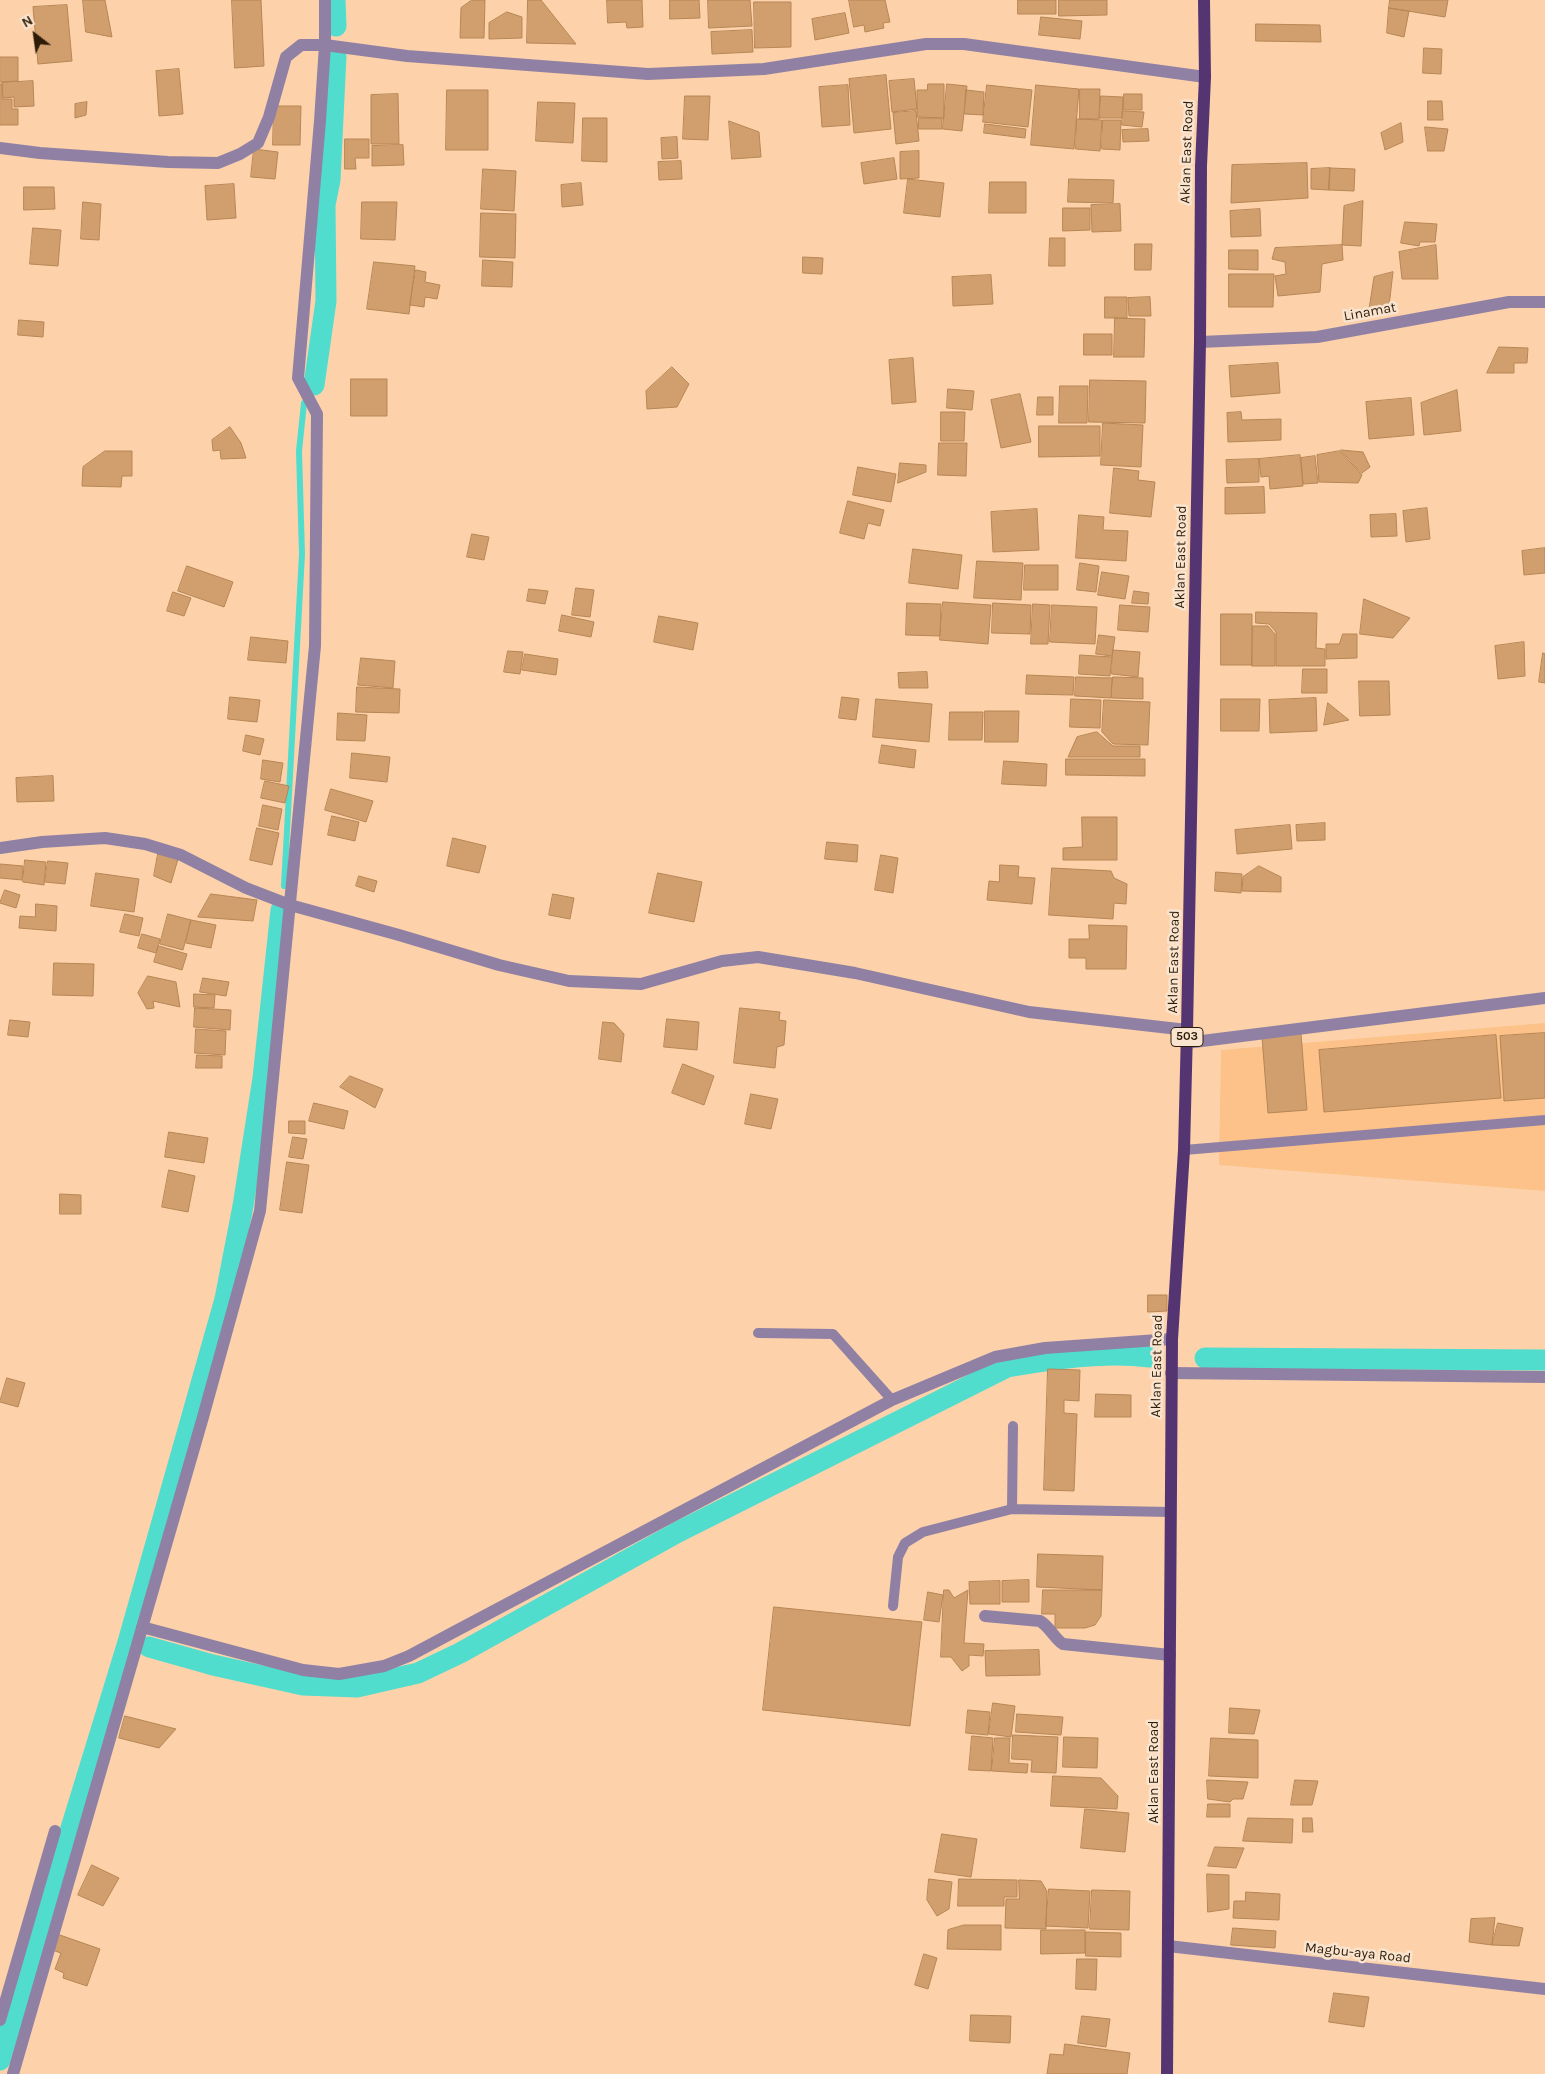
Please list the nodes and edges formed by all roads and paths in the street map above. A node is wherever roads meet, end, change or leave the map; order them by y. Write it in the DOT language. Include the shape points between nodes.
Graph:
graph roads {
  1 [pos="325,0"];
  2 [pos="1204,0"];
  3 [pos="326,45"];
  4 [pos="1205,77"];
  5 [pos="0,148"];
  6 [pos="1545,302"];
  7 [pos="1200,342"];
  8 [pos="0,848"];
  9 [pos="290,905"];
  10 [pos="1545,998"];
  11 [pos="1187,1036"];
  12 [pos="1545,1120"];
  13 [pos="1184,1150"];
  14 [pos="758,1333"];
  15 [pos="1172,1339"];
  16 [pos="1171,1373"];
  17 [pos="1545,1377"];
  18 [pos="892,1400"];
  19 [pos="1013,1426"];
  20 [pos="1012,1510"];
  21 [pos="1170,1512"];
  22 [pos="893,1606"];
  23 [pos="985,1616"];
  24 [pos="142,1627"];
  25 [pos="1170,1655"];
  26 [pos="55,1831"];
  27 [pos="1168,1946"];
  28 [pos="1545,1989"];
  29 [pos="0,2020"];
  30 [pos="13,2074"];
  31 [pos="1167,2074"];
  1 -- 3 [label="street"];
  2 -- 4 [label="main road, Aklan East Road / 503"];
  3 -- 4 [label="street" via="406,56 648,74 764,69 926,44 964,44"];
  3 -- 5 [label="street" via="301,45 286,57 258,143 218,163"];
  3 -- 9 [label="street" via="298,378 317,414 315,646"];
  4 -- 7 [label="main road, Aklan East Road / 503"];
  6 -- 7 [label="street, Linamat" via="1509,302 1317,336"];
  7 -- 11 [label="main road, Aklan East Road / 503"];
  8 -- 9 [label="street" via="105,838 145,844 181,855 246,888"];
  9 -- 11 [label="street" via="499,965 569,981 641,984 722,961 758,957 855,973 1029,1012"];
  9 -- 24 [label="street" via="260,1211"];
  10 -- 11 [label="street"];
  11 -- 13 [label="main road, Aklan East Road / 503"];
  12 -- 13 [label="lane"];
  13 -- 15 [label="main road, Aklan East Road / 503"];
  14 -- 18 [label="lane" via="833,1334"];
  15 -- 16 [label="main road, Aklan East Road / 503"];
  15 -- 18 [label="street" via="995,1356"];
  16 -- 17 [label="street"];
  16 -- 21 [label="main road, Aklan East Road / 503"];
  18 -- 24 [label="street" via="410,1656 384,1666 339,1674 303,1670"];
  19 -- 20 [label="lane"];
  20 -- 21 [label="lane"];
  20 -- 22 [label="lane" via="923,1532 905,1542 898,1557"];
  21 -- 25 [label="main road, Aklan East Road / 503"];
  23 -- 25 [label="street" via="1040,1621 1063,1644"];
  24 -- 30 [label="street"];
  25 -- 27 [label="main road, Aklan East Road / 503"];
  26 -- 29 [label="street"];
  27 -- 28 [label="street, Magbu-aya Road"];
  27 -- 31 [label="main road, Aklan East Road / 503"];
}
